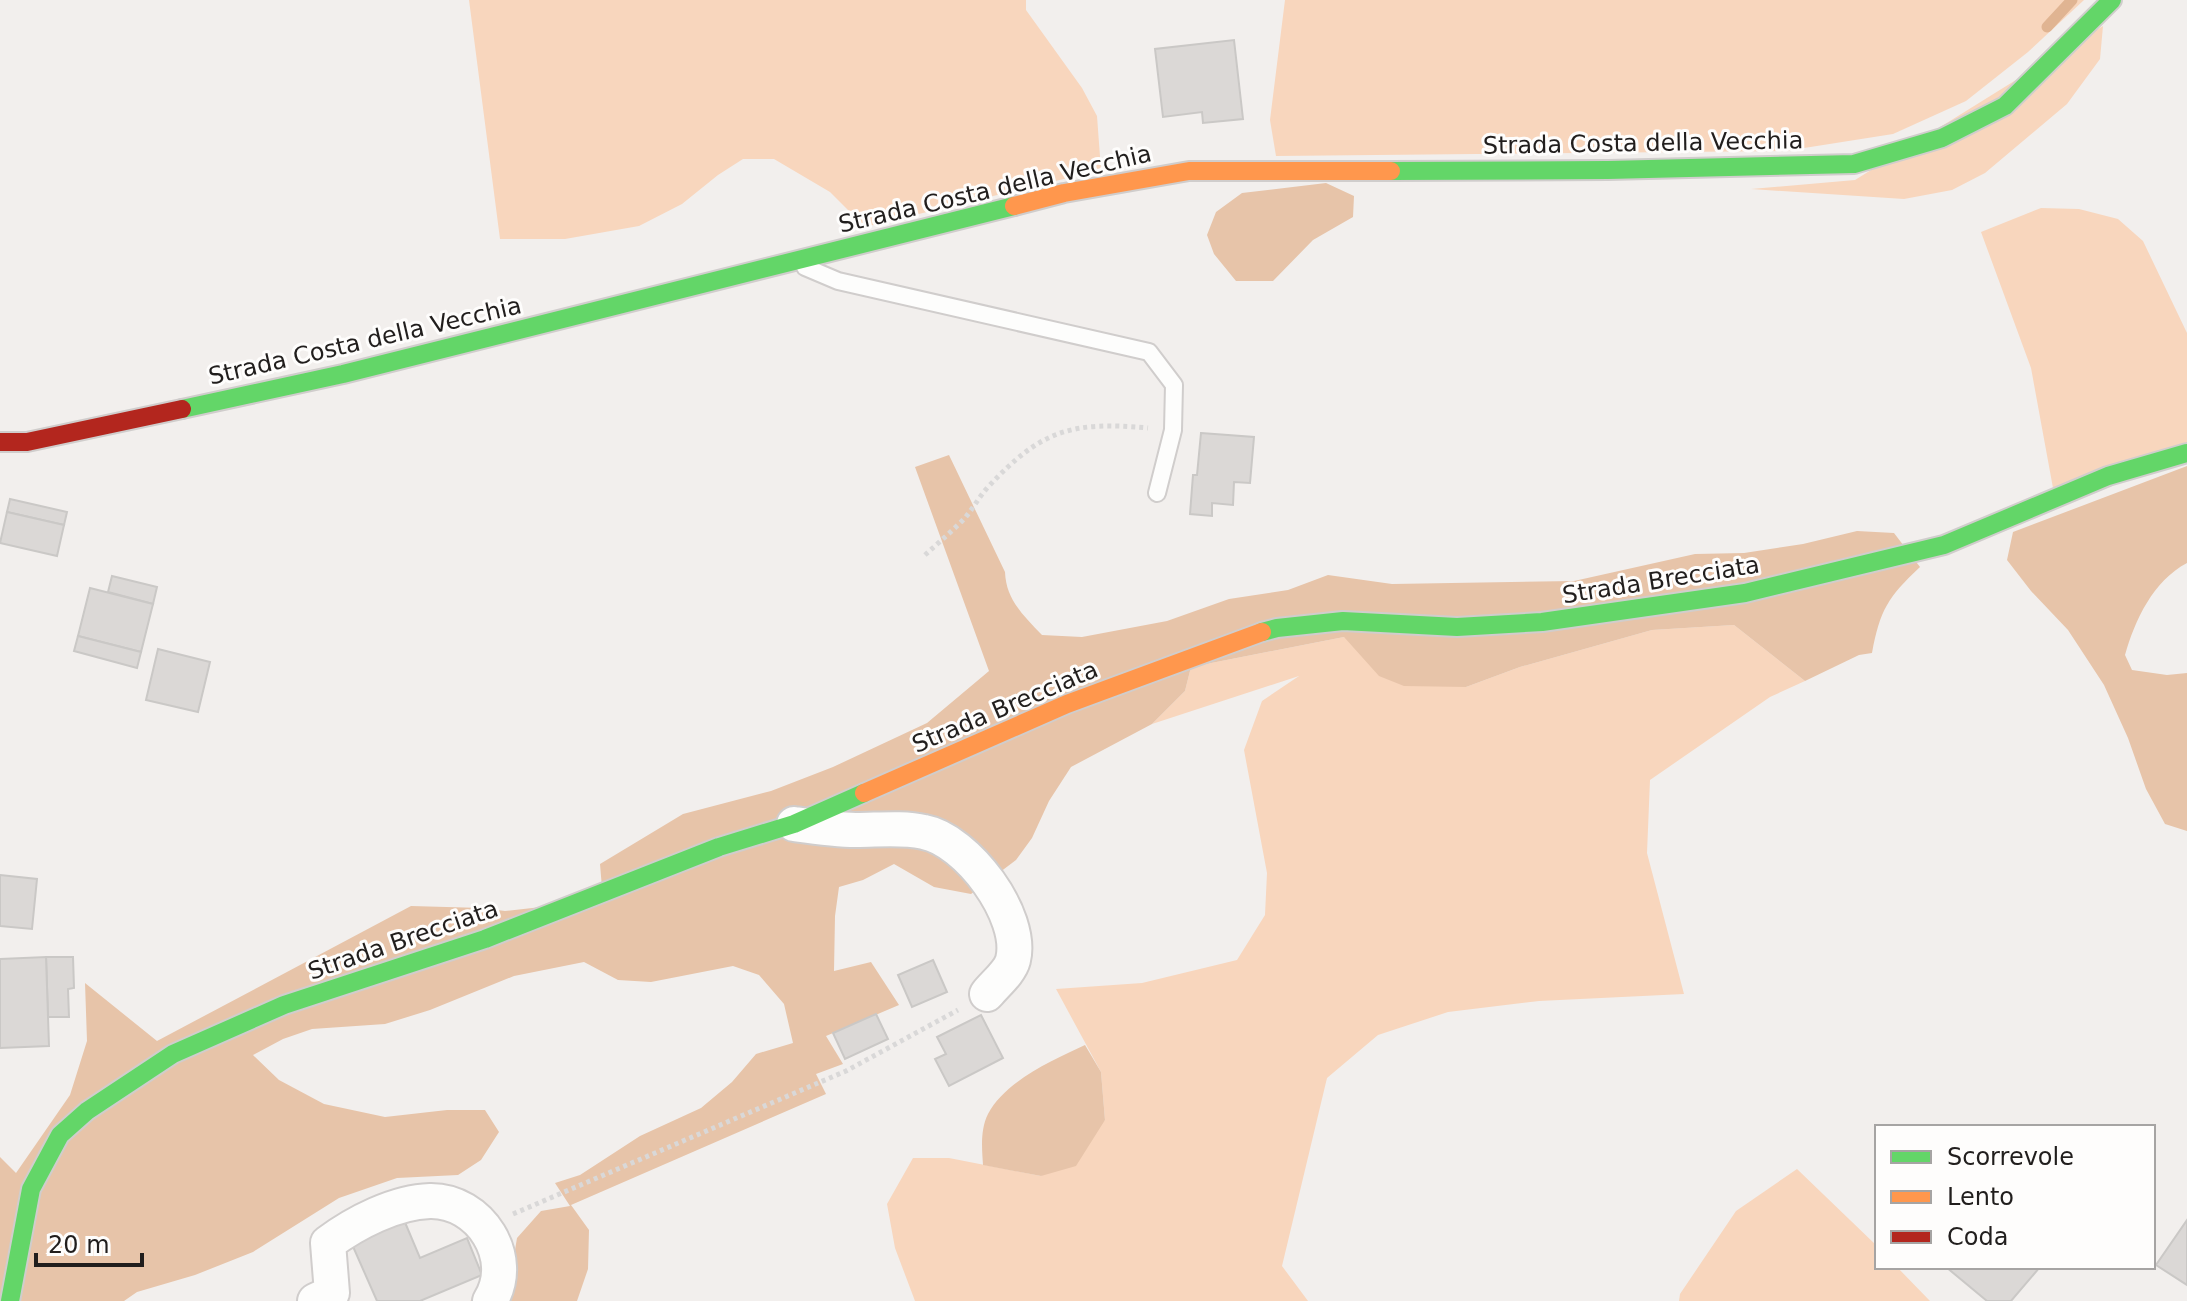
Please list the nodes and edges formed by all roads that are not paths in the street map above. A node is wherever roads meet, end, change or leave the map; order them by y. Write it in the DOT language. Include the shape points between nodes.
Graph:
graph roads {
  1 [pos="2112,0"];
  2 [pos="790,261"];
  3 [pos="0,442"];
  4 [pos="2187,453"];
  5 [pos="1157,493"];
  6 [pos="794,824"];
  7 [pos="987,994"];
  8 [pos="10,1301"];
  9 [pos="315,1301"];
  10 [pos="490,1301"];
  1 -- 2 [label="street, Strada Costa della Vecchia" via="2005,106 1942,138 1854,164 1189,171 1064,193"];
  2 -- 3 [label="street, Strada Costa della Vecchia" via="343,374 27,442"];
  2 -- 5 [label="lane" via="838,281 1149,352 1174,385 1173,430"];
  4 -- 6 [label="street, Strada Brecciata" via="2108,476 1944,545 1745,593 1542,622 1457,627 1343,621 1277,628 1067,704"];
  6 -- 7 [label="street" via="927,832 950,844 985,876 1007,912 1015,942 1012,963"];
  6 -- 8 [label="street, Strada Brecciata" via="719,847 485,939 284,1005 173,1054 60,1135 31,1189"];
  9 -- 10 [label="street" via="332,1293 328,1243 353,1225 431,1201 463,1209 483,1226 500,1255 498,1288"];
}
